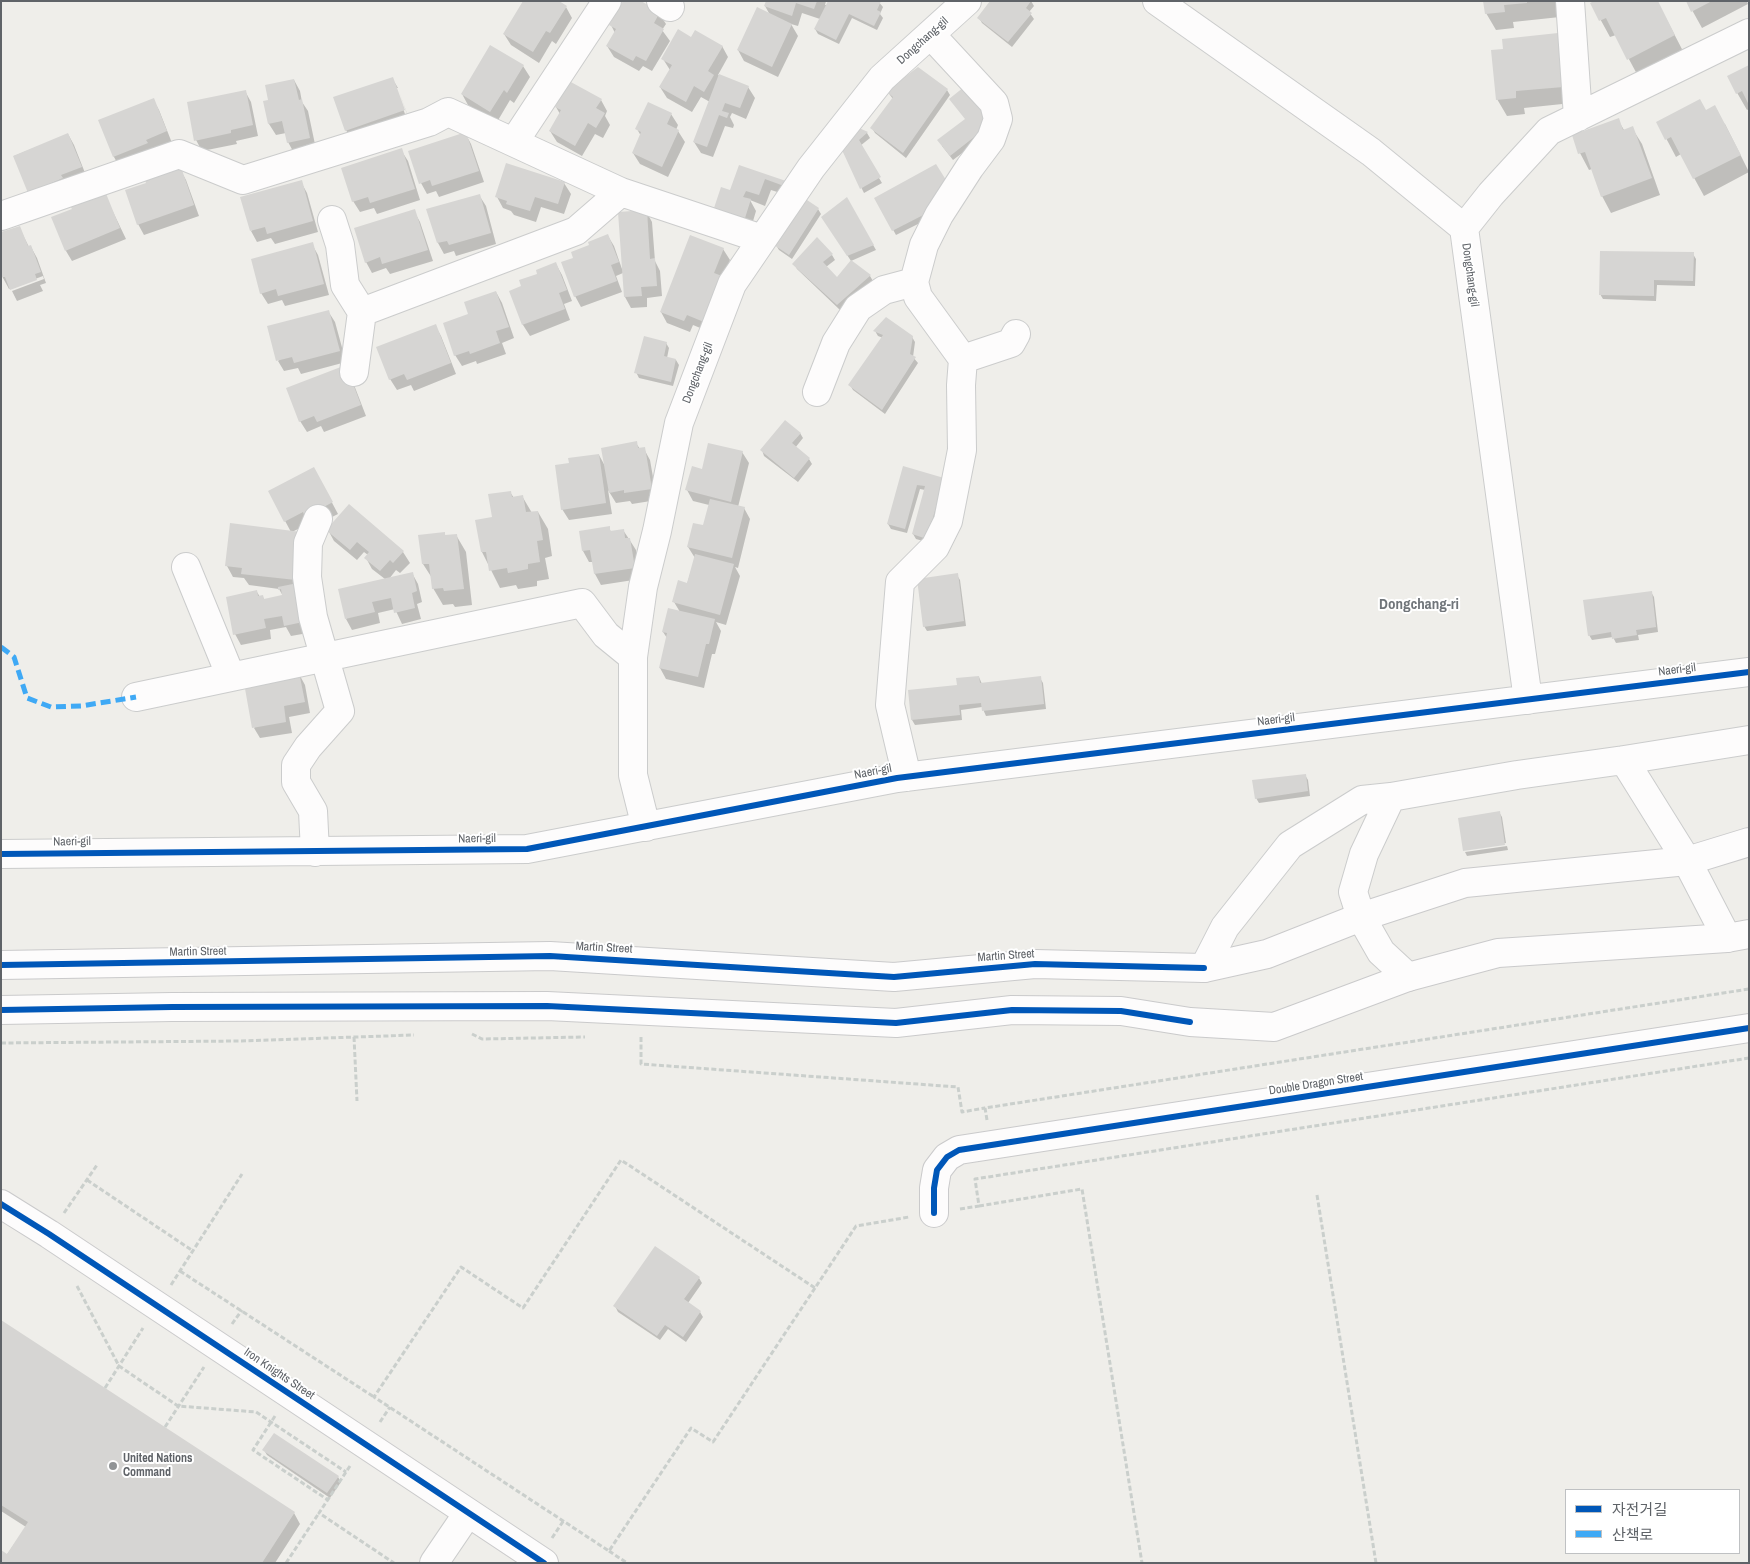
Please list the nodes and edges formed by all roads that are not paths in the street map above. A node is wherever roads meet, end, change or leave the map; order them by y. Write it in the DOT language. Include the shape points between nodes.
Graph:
graph roads {
  1 [pos="607,1"];
  2 [pos="967,1"];
  3 [pos="1157,1"];
  4 [pos="1570,1"];
  5 [pos="1749,33"];
  6 [pos="931,35"];
  7 [pos="1578,117"];
  8 [pos="514,142"];
  9 [pos="621,192"];
  10 [pos="1,216"];
  11 [pos="332,220"];
  12 [pos="1464,228"];
  13 [pos="762,239"];
  14 [pos="914,282"];
  15 [pos="362,312"];
  16 [pos="1016,334"];
  17 [pos="963,359"];
  18 [pos="354,372"];
  19 [pos="817,392"];
  20 [pos="318,519"];
  21 [pos="186,567"];
  22 [pos="324,657"];
  23 [pos="633,657"];
  24 [pos="1749,672"];
  25 [pos="231,677"];
  26 [pos="136,698"];
  27 [pos="1528,700"];
  28 [pos="1749,740"];
  29 [pos="1617,762"];
  30 [pos="907,777"];
  31 [pos="1392,796"];
  32 [pos="646,827"];
  33 [pos="1749,842"];
  34 [pos="315,852"];
  35 [pos="1,854"];
  36 [pos="1688,861"];
  37 [pos="1362,917"];
  38 [pos="1738,936"];
  39 [pos="1,965"];
  40 [pos="1204,968"];
  41 [pos="1408,977"];
  42 [pos="1,1010"];
  43 [pos="1749,1028"];
  44 [pos="1,1204"];
  45 [pos="934,1213"];
  46 [pos="468,1512"];
  47 [pos="434,1563"];
  48 [pos="544,1563"];
  1 -- 8 [label="street"];
  2 -- 6 [label="street, Dongchang-gil"];
  3 -- 12 [label="street, Dongchang-gil" via="1371,152"];
  4 -- 7 [label="street"];
  5 -- 7 [label="street"];
  6 -- 13 [label="street, Dongchang-gil" via="882,78 811,168"];
  6 -- 14 [label="street" via="994,103 998,119 991,139 970,167 924,245"];
  7 -- 12 [label="street" via="1549,131"];
  8 -- 9 [label="street"];
  8 -- 10 [label="street" via="448,112 429,122 243,180 179,154"];
  9 -- 13 [label="street"];
  9 -- 15 [label="street" via="576,231"];
  11 -- 15 [label="street" via="340,245 345,285"];
  12 -- 27 [label="street, Dongchang-gil"];
  13 -- 23 [label="street, Dongchang-gil" via="732,284 679,423 643,587"];
  14 -- 17 [label="street" via="918,296"];
  14 -- 19 [label="street" via="884,290 858,308 836,343"];
  15 -- 18 [label="street"];
  16 -- 17 [label="street" via="1011,343"];
  17 -- 30 [label="street" via="960,385 962,450 948,521 935,547 900,582 890,704"];
  20 -- 22 [label="street" via="308,543 307,577"];
  21 -- 25 [label="street"];
  22 -- 23 [label="street" via="582,602 606,635"];
  22 -- 25 [label="street"];
  22 -- 34 [label="street" via="340,710 296,765 296,782 313,812"];
  23 -- 32 [label="street, Dongchang-gil" via="633,775"];
  24 -- 27 [label="street, Naeri-gil"];
  25 -- 26 [label="street"];
  27 -- 30 [label="street, Naeri-gil"];
  28 -- 29 [label="street"];
  29 -- 31 [label="street"];
  29 -- 36 [label="street"];
  30 -- 32 [label="street, Naeri-gil"];
  31 -- 37 [label="street" via="1364,854 1354,892"];
  31 -- 40 [label="street" via="1362,800 1290,845 1225,927"];
  32 -- 34 [label="street, Naeri-gil" via="527,849"];
  33 -- 36 [label="street, Martin Street"];
  34 -- 35 [label="street, Naeri-gil"];
  36 -- 37 [label="street, Martin Street" via="1465,883"];
  36 -- 38 [label="street"];
  37 -- 40 [label="street, Martin Street" via="1267,954"];
  37 -- 41 [label="street" via="1381,952"];
  38 -- 41 [label="street" via="1498,953"];
  39 -- 40 [label="street, Martin Street" via="550,956 894,977 1035,964"];
  41 -- 42 [label="street" via="1274,1027 1190,1022 1120,1011 1012,1010 896,1023 547,1006"];
  43 -- 45 [label="street, Double Dragon Street" via="960,1150 947,1157 937,1170"];
  44 -- 46 [label="street, Iron Knights Street"];
  46 -- 47 [label="street"];
  46 -- 48 [label="street, Iron Knights Street"];
}
